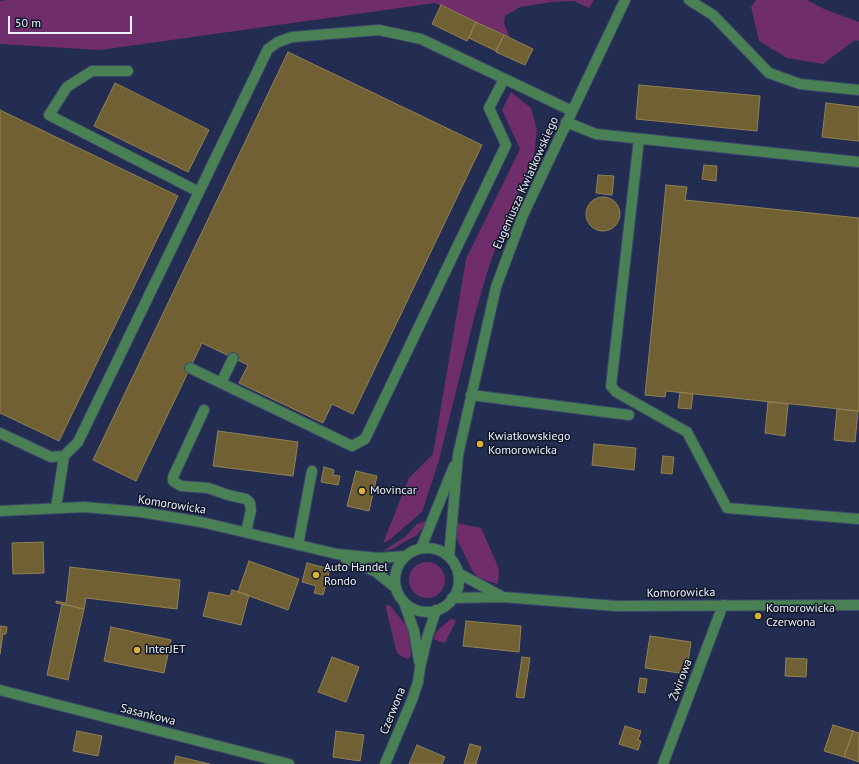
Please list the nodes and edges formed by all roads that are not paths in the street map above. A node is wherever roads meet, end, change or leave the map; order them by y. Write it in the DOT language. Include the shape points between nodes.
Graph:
graph roads {
  1 [pos="625,0"];
  2 [pos="689,0"];
  3 [pos="128,71"];
  4 [pos="504,79"];
  5 [pos="859,90"];
  6 [pos="572,111"];
  7 [pos="566,122"];
  8 [pos="639,139"];
  9 [pos="859,162"];
  10 [pos="199,192"];
  11 [pos="233,358"];
  12 [pos="190,368"];
  13 [pos="221,383"];
  14 [pos="472,395"];
  15 [pos="204,410"];
  16 [pos="629,415"];
  17 [pos="0,432"];
  18 [pos="458,455"];
  19 [pos="64,456"];
  20 [pos="312,471"];
  21 [pos="56,508"];
  22 [pos="0,511"];
  23 [pos="859,519"];
  24 [pos="246,532"];
  25 [pos="298,545"];
  26 [pos="421,548"];
  27 [pos="336,554"];
  28 [pos="406,556"];
  29 [pos="449,556"];
  30 [pos="458,573"];
  31 [pos="396,588"];
  32 [pos="503,597"];
  33 [pos="452,598"];
  34 [pos="404,602"];
  35 [pos="723,605"];
  36 [pos="859,605"];
  37 [pos="436,610"];
  38 [pos="420,667"];
  39 [pos="0,690"];
  40 [pos="289,764"];
  41 [pos="385,764"];
  42 [pos="663,764"];
  1 -- 6 [label="street, Eugeniusza Kwiatkowskiego"];
  2 -- 5 [label="street" via="713,15 769,73 800,84"];
  3 -- 10 [label="street" via="92,71 67,87 49,115"];
  4 -- 6 [label="street"];
  4 -- 10 [label="street" via="421,39 379,30 292,38 278,42 268,49"];
  4 -- 13 [label="street" via="489,108 506,145 365,439 352,446"];
  6 -- 7 [label="street, Eugeniusza Kwiatkowskiego"];
  7 -- 8 [label="street" via="596,134"];
  7 -- 14 [label="street, Eugeniusza Kwiatkowskiego" via="509,250 496,288"];
  8 -- 9 [label="street"];
  8 -- 23 [label="street" via="611,386 616,392 687,432 727,508"];
  10 -- 19 [label="street" via="78,442"];
  11 -- 13 [label="street"];
  12 -- 13 [label="street"];
  14 -- 16 [label="street"];
  14 -- 18 [label="street, Eugeniusza Kwiatkowskiego"];
  15 -- 24 [label="street" via="173,481 181,486 208,488 246,499 251,510"];
  17 -- 19 [label="street" via="51,458"];
  18 -- 26 [label="street, Eugeniusza Kwiatkowskiego"];
  18 -- 29 [label="street, Eugeniusza Kwiatkowskiego"];
  19 -- 21 [label="street"];
  20 -- 25 [label="street"];
  21 -- 22 [label="street, Komorowicka"];
  21 -- 24 [label="street, Komorowicka" via="84,507 141,512"];
  24 -- 25 [label="street, Komorowicka"];
  25 -- 27 [label="street, Komorowicka"];
  26 -- 28 [label="street"];
  26 -- 29 [label="street" via="436,549"];
  27 -- 28 [label="street, Komorowicka" via="378,558"];
  27 -- 31 [label="street, Komorowicka" via="376,572"];
  28 -- 31 [label="street" via="396,570"];
  29 -- 30 [label="street"];
  30 -- 32 [label="street, Komorowicka"];
  30 -- 33 [label="street" via="458,586"];
  31 -- 34 [label="street"];
  32 -- 33 [label="street, Komorowicka"];
  32 -- 35 [label="street, Komorowicka" via="616,606"];
  33 -- 37 [label="street"];
  34 -- 37 [label="street" via="419,610"];
  34 -- 38 [label="street, Czerwona" via="414,631"];
  35 -- 36 [label="street, Komorowicka"];
  35 -- 42 [label="street, Żwirowa"];
  37 -- 38 [label="street, Czerwona"];
  38 -- 41 [label="street, Czerwona" via="412,700"];
  39 -- 40 [label="street, Sasankowa"];
}
